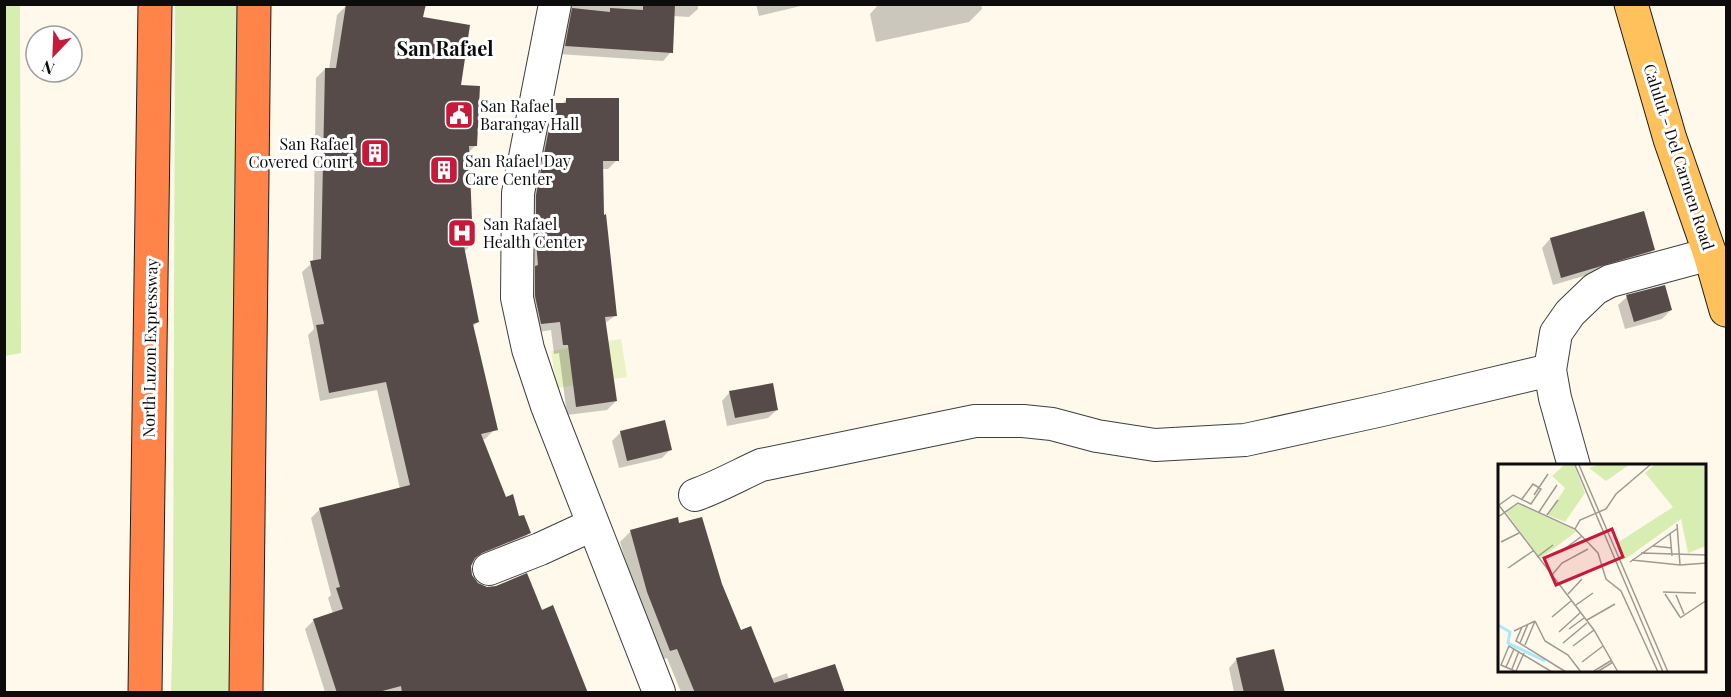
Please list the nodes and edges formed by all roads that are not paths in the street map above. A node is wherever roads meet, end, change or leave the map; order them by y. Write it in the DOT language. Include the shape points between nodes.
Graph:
graph roads {
  1 [pos="155,4"];
  2 [pos="254,4"];
  3 [pos="555,4"];
  4 [pos="1631,4"];
  5 [pos="1710,254"];
  6 [pos="1726,310"];
  7 [pos="1550,370"];
  8 [pos="1573,464"];
  9 [pos="695,495"];
  10 [pos="592,525"];
  11 [pos="489,569"];
  12 [pos="145,693"];
  13 [pos="246,693"];
  14 [pos="659,693"];
  1 -- 12 [label="highway, North Luzon Expressway"];
  2 -- 13 [label="highway"];
  3 -- 10 [label="street" via="518,193 517,298 528,350"];
  4 -- 5 [label="main road, Calulut - Del Carmen Road" via="1670,139"];
  5 -- 6 [label="main road, Calulut - Del Carmen Road"];
  5 -- 7 [label="street" via="1610,281 1595,289 1556,333"];
  7 -- 8 [label="street"];
  7 -- 9 [label="street" via="1245,440 1155,445 1052,424 975,421 761,465"];
  10 -- 11 [label="street"];
  10 -- 14 [label="street"];
}
